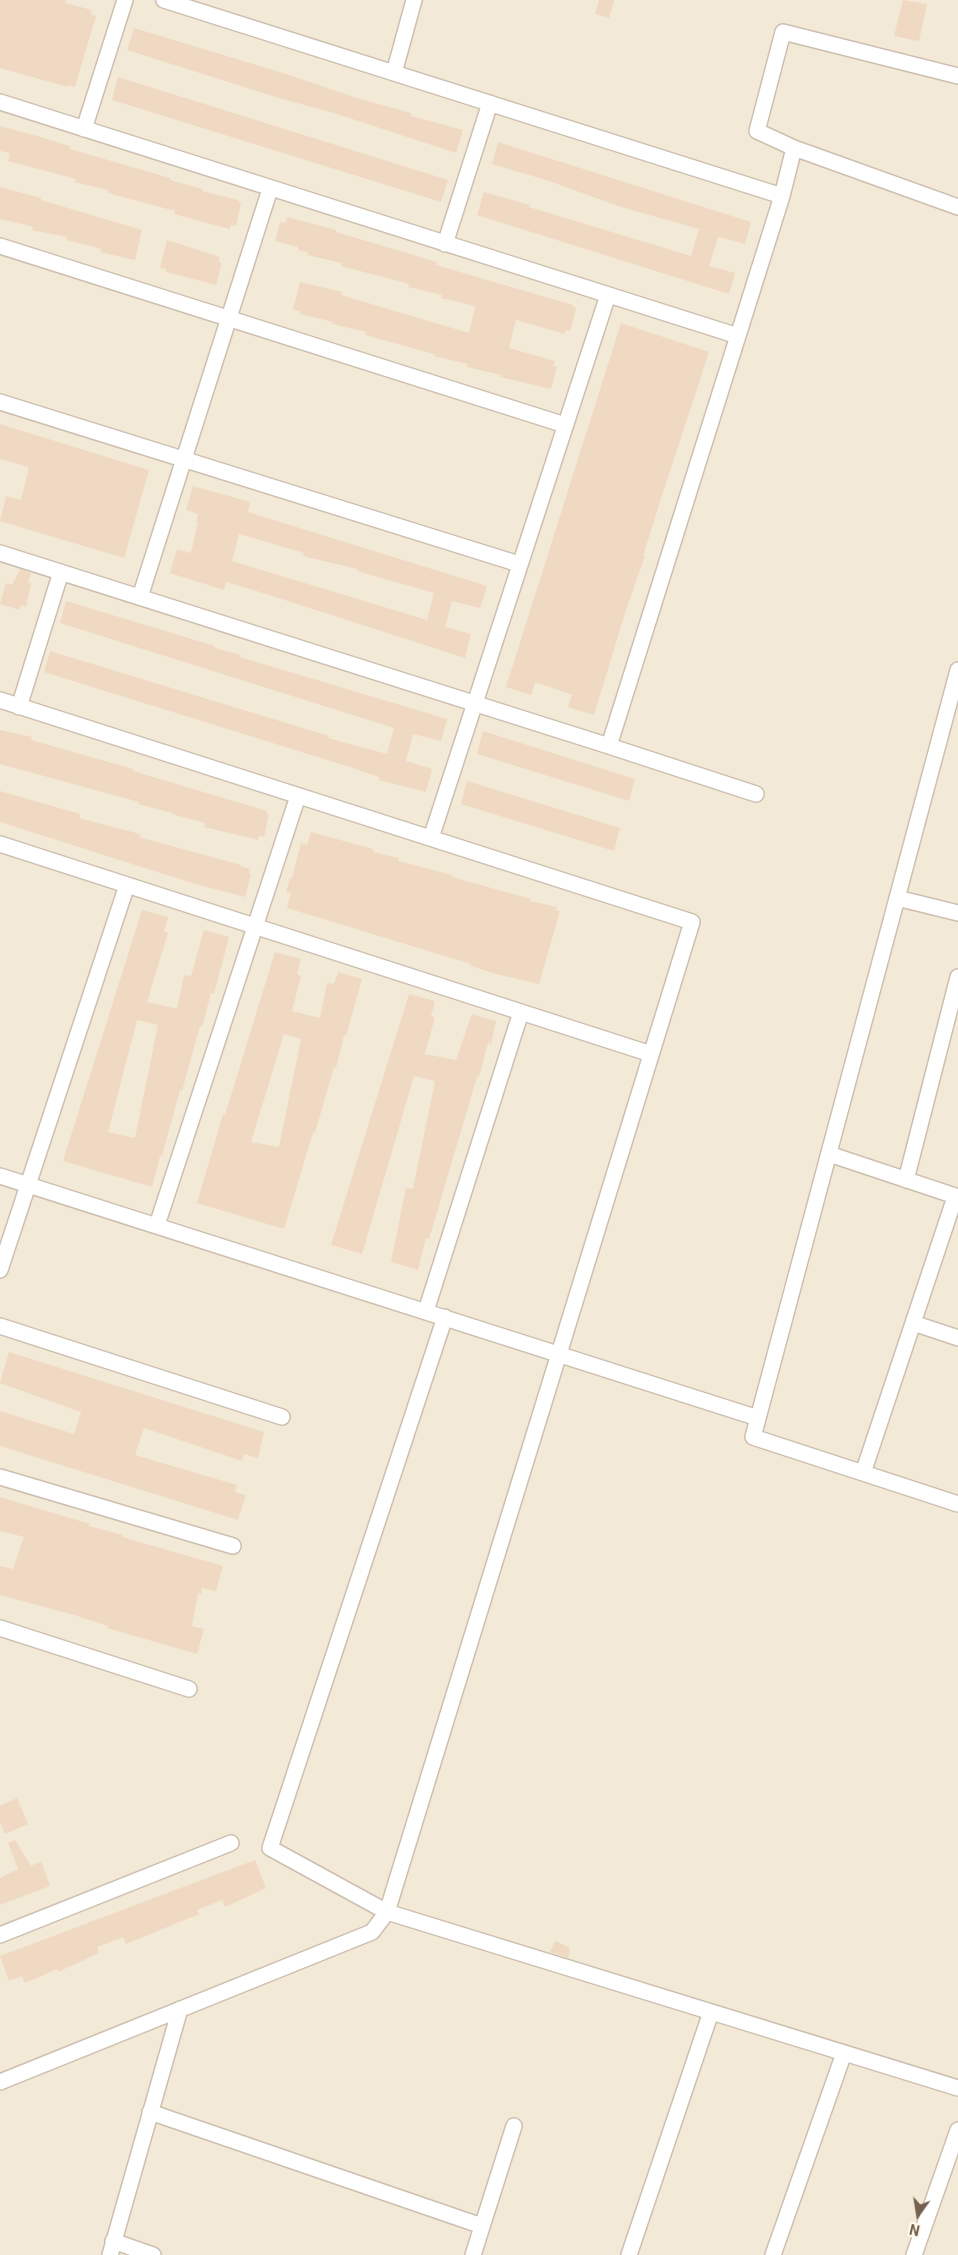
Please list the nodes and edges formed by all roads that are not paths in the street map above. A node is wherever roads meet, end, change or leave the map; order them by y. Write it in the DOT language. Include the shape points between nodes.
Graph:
graph roads {
  1 [pos="126,0"];
  2 [pos="164,0"];
  3 [pos="414,0"];
  4 [pos="394,73"];
  5 [pos="958,76"];
  6 [pos="0,102"];
  7 [pos="490,103"];
  8 [pos="84,129"];
  9 [pos="794,148"];
  10 [pos="270,189"];
  11 [pos="782,196"];
  12 [pos="958,206"];
  13 [pos="445,244"];
  14 [pos="0,246"];
  15 [pos="608,295"];
  16 [pos="230,319"];
  17 [pos="738,336"];
  18 [pos="0,402"];
  19 [pos="565,425"];
  20 [pos="185,460"];
  21 [pos="0,553"];
  22 [pos="520,564"];
  23 [pos="61,572"];
  24 [pos="140,598"];
  25 [pos="958,670"];
  26 [pos="0,700"];
  27 [pos="474,704"];
  28 [pos="19,706"];
  29 [pos="609,746"];
  30 [pos="756,794"];
  31 [pos="298,796"];
  32 [pos="431,838"];
  33 [pos="0,844"];
  34 [pos="127,885"];
  35 [pos="897,898"];
  36 [pos="958,913"];
  37 [pos="255,926"];
  38 [pos="958,977"];
  39 [pos="520,1012"];
  40 [pos="651,1054"];
  41 [pos="829,1154"];
  42 [pos="0,1176"];
  43 [pos="906,1180"];
  44 [pos="29,1186"];
  45 [pos="957,1197"];
  46 [pos="156,1225"];
  47 [pos="0,1270"];
  48 [pos="426,1311"];
  49 [pos="445,1317"];
  50 [pos="913,1323"];
  51 [pos="0,1326"];
  52 [pos="958,1338"];
  53 [pos="559,1354"];
  54 [pos="282,1417"];
  55 [pos="758,1418"];
  56 [pos="862,1473"];
  57 [pos="0,1477"];
  58 [pos="958,1504"];
  59 [pos="234,1546"];
  60 [pos="0,1628"];
  61 [pos="189,1688"];
  62 [pos="231,1843"];
  63 [pos="386,1912"];
  64 [pos="0,1935"];
  65 [pos="180,2009"];
  66 [pos="711,2012"];
  67 [pos="844,2053"];
  68 [pos="0,2082"];
  69 [pos="958,2088"];
  70 [pos="150,2112"];
  71 [pos="514,2126"];
  72 [pos="958,2130"];
  73 [pos="482,2226"];
  74 [pos="111,2248"];
  75 [pos="152,2255"];
  76 [pos="473,2255"];
  77 [pos="629,2255"];
  78 [pos="773,2255"];
  79 [pos="914,2255"];
  1 -- 8 [label="street"];
  2 -- 4 [label="street"];
  3 -- 4 [label="street"];
  4 -- 7 [label="street"];
  5 -- 9 [label="street" via="783,32 757,131"];
  6 -- 8 [label="street"];
  7 -- 11 [label="street"];
  7 -- 13 [label="street"];
  8 -- 10 [label="street"];
  9 -- 11 [label="street"];
  9 -- 12 [label="street"];
  10 -- 13 [label="street"];
  10 -- 16 [label="street"];
  11 -- 17 [label="street"];
  13 -- 15 [label="street"];
  14 -- 16 [label="street"];
  15 -- 17 [label="street"];
  15 -- 19 [label="street"];
  16 -- 19 [label="street"];
  16 -- 20 [label="street"];
  17 -- 29 [label="street"];
  18 -- 20 [label="street"];
  19 -- 22 [label="street"];
  20 -- 22 [label="street"];
  20 -- 24 [label="street"];
  21 -- 23 [label="street"];
  22 -- 27 [label="street"];
  23 -- 24 [label="street"];
  23 -- 28 [label="street"];
  24 -- 27 [label="street"];
  25 -- 35 [label="street"];
  26 -- 28 [label="street"];
  27 -- 29 [label="street"];
  27 -- 32 [label="street"];
  28 -- 31 [label="street"];
  29 -- 30 [label="street"];
  31 -- 32 [label="street"];
  31 -- 37 [label="street"];
  32 -- 40 [label="street" via="692,922"];
  33 -- 34 [label="street"];
  34 -- 37 [label="street"];
  34 -- 44 [label="street"];
  35 -- 36 [label="street"];
  35 -- 41 [label="street"];
  37 -- 39 [label="street"];
  37 -- 46 [label="street"];
  38 -- 43 [label="street"];
  39 -- 40 [label="street"];
  39 -- 48 [label="street"];
  40 -- 53 [label="street"];
  41 -- 43 [label="street"];
  41 -- 55 [label="street"];
  42 -- 44 [label="street"];
  43 -- 45 [label="street"];
  44 -- 46 [label="street"];
  44 -- 47 [label="street"];
  45 -- 50 [label="street"];
  46 -- 48 [label="street"];
  48 -- 49 [label="street"];
  49 -- 53 [label="street"];
  49 -- 63 [label="street" via="270,1848"];
  50 -- 52 [label="street"];
  50 -- 56 [label="street"];
  51 -- 54 [label="street"];
  53 -- 55 [label="street"];
  53 -- 63 [label="street"];
  55 -- 56 [label="street" via="753,1437"];
  56 -- 58 [label="street"];
  57 -- 59 [label="street"];
  60 -- 61 [label="street"];
  62 -- 64 [label="street"];
  63 -- 65 [label="street" via="372,1932"];
  63 -- 66 [label="street"];
  65 -- 68 [label="street"];
  65 -- 70 [label="street"];
  66 -- 67 [label="street"];
  66 -- 77 [label="street"];
  67 -- 69 [label="street"];
  67 -- 78 [label="street"];
  70 -- 73 [label="street"];
  70 -- 74 [label="street"];
  71 -- 73 [label="street"];
  72 -- 79 [label="street"];
  73 -- 76 [label="street"];
  74 -- 75 [label="street"];
}
